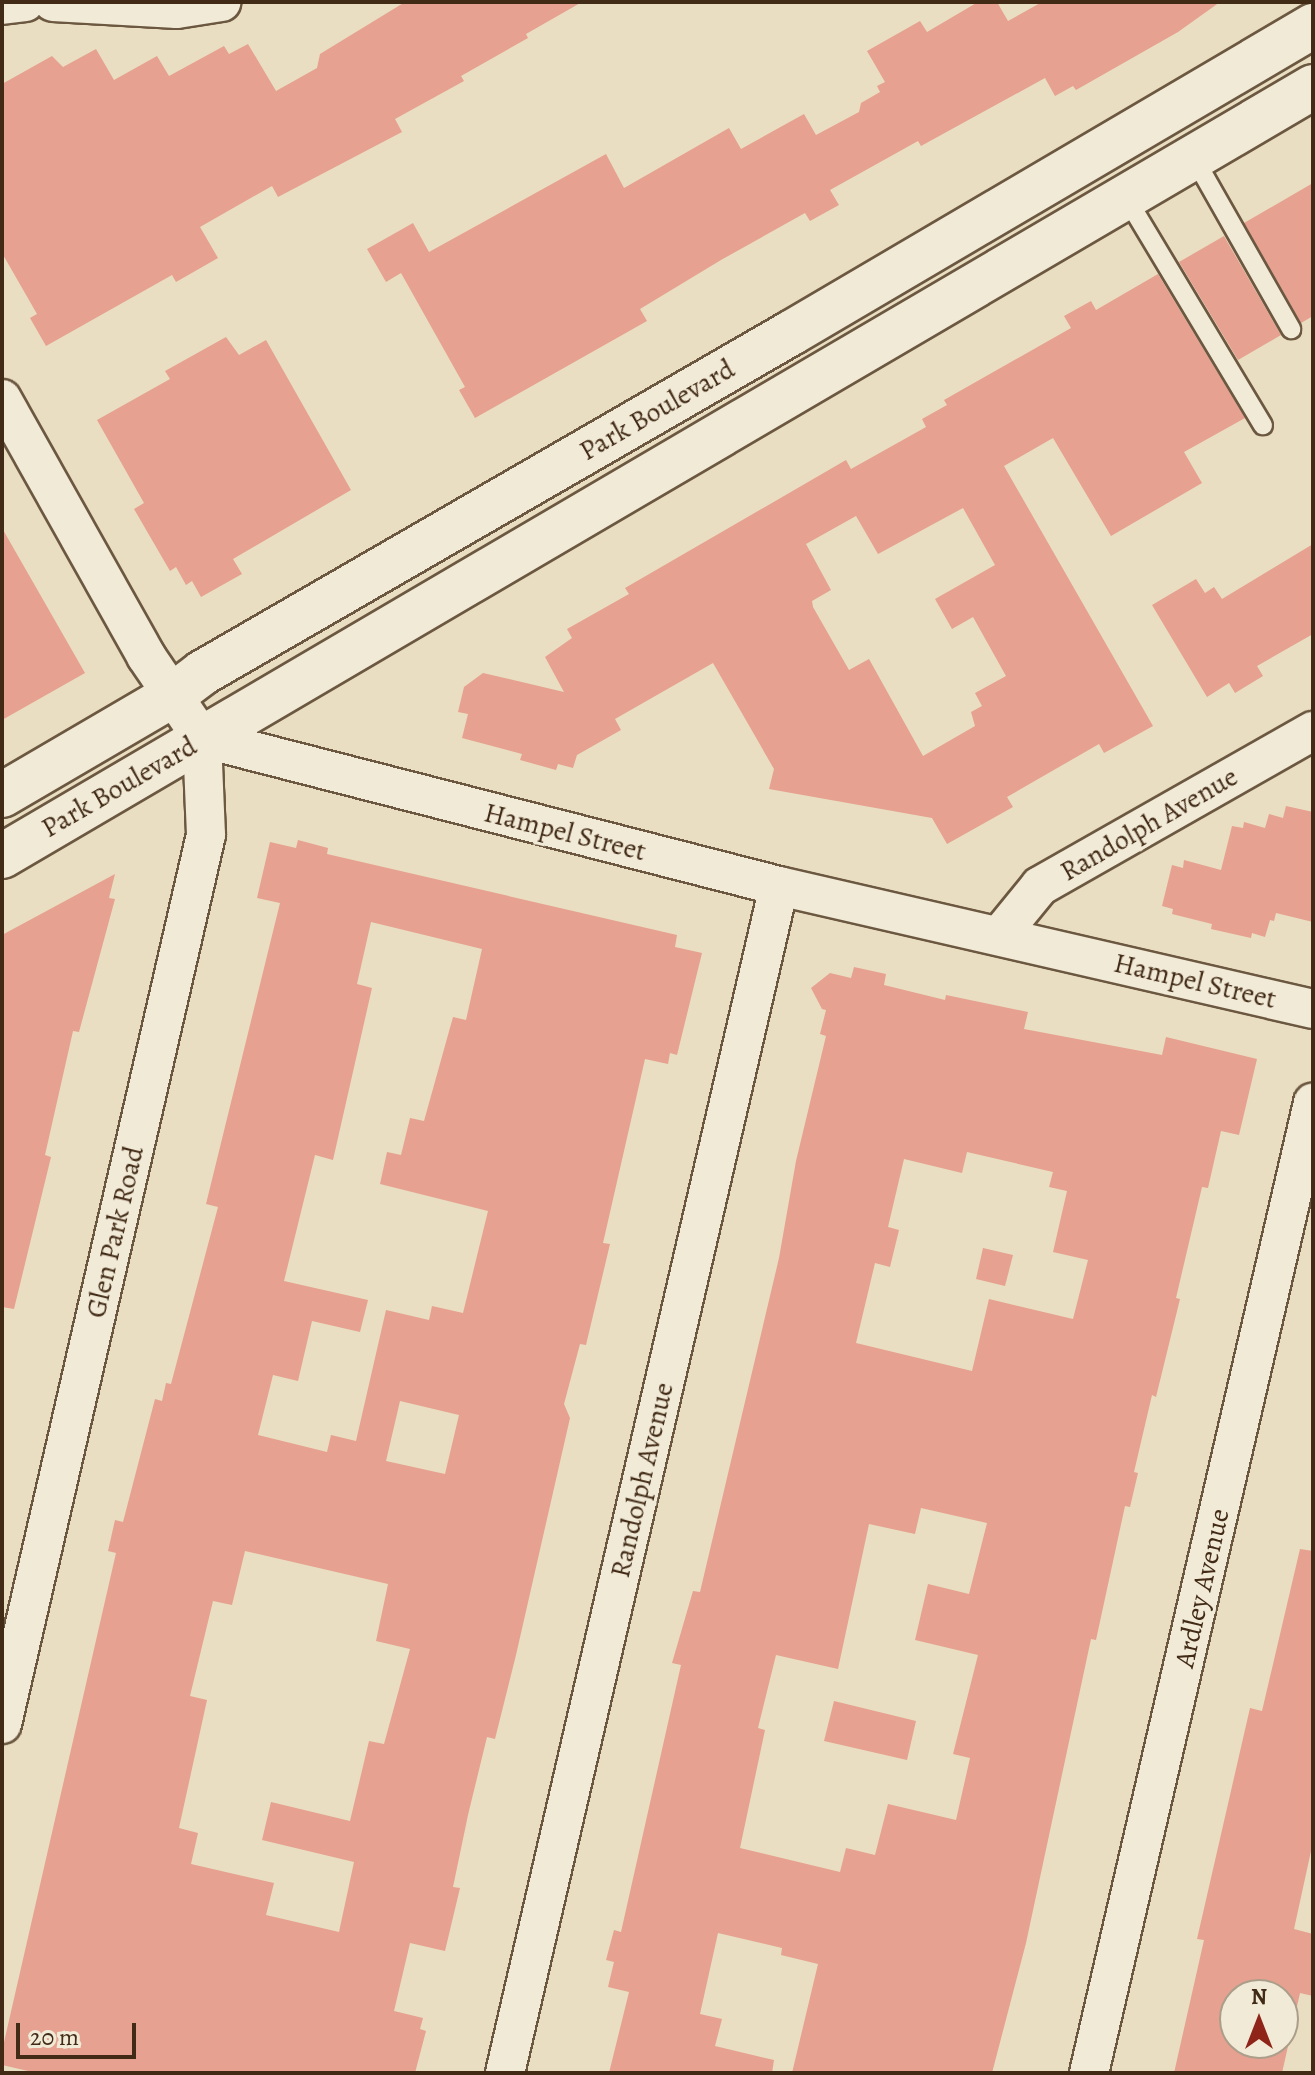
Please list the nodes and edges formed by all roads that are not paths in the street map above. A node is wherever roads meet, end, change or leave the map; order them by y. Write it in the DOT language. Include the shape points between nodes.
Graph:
graph roads {
  1 [pos="25,2"];
  2 [pos="53,2"];
  3 [pos="221,2"];
  4 [pos="2,5"];
  5 [pos="1313,26"];
  6 [pos="1313,87"];
  7 [pos="1194,158"];
  8 [pos="1127,199"];
  9 [pos="1291,329"];
  10 [pos="2,399"];
  11 [pos="1263,425"];
  12 [pos="173,695"];
  13 [pos="1313,731"];
  14 [pos="202,738"];
  15 [pos="2,795"];
  16 [pos="2,856"];
  17 [pos="779,886"];
  18 [pos="1000,935"];
  19 [pos="1313,1009"];
  20 [pos="1313,1103"];
  21 [pos="2,1724"];
  22 [pos="505,2073"];
  23 [pos="1089,2073"];
  1 -- 4 [label="street"];
  2 -- 3 [label="street" via="177,9"];
  5 -- 12 [label="main road, Park Boulevard" via="202,673"];
  6 -- 7 [label="main road, Park Boulevard"];
  7 -- 8 [label="main road, Park Boulevard"];
  7 -- 9 [label="lane"];
  8 -- 11 [label="lane"];
  8 -- 14 [label="main road, Park Boulevard"];
  10 -- 12 [label="street"];
  12 -- 14 [label="street"];
  12 -- 15 [label="main road, Park Boulevard"];
  13 -- 18 [label="street, Randolph Avenue" via="1040,886"];
  14 -- 16 [label="main road, Park Boulevard"];
  14 -- 17 [label="street, Hampel Street"];
  14 -- 21 [label="street, Glen Park Road" via="206,835"];
  17 -- 18 [label="street, Hampel Street"];
  17 -- 22 [label="street, Randolph Avenue"];
  18 -- 19 [label="street, Hampel Street"];
  20 -- 23 [label="street, Ardley Avenue"];
}
